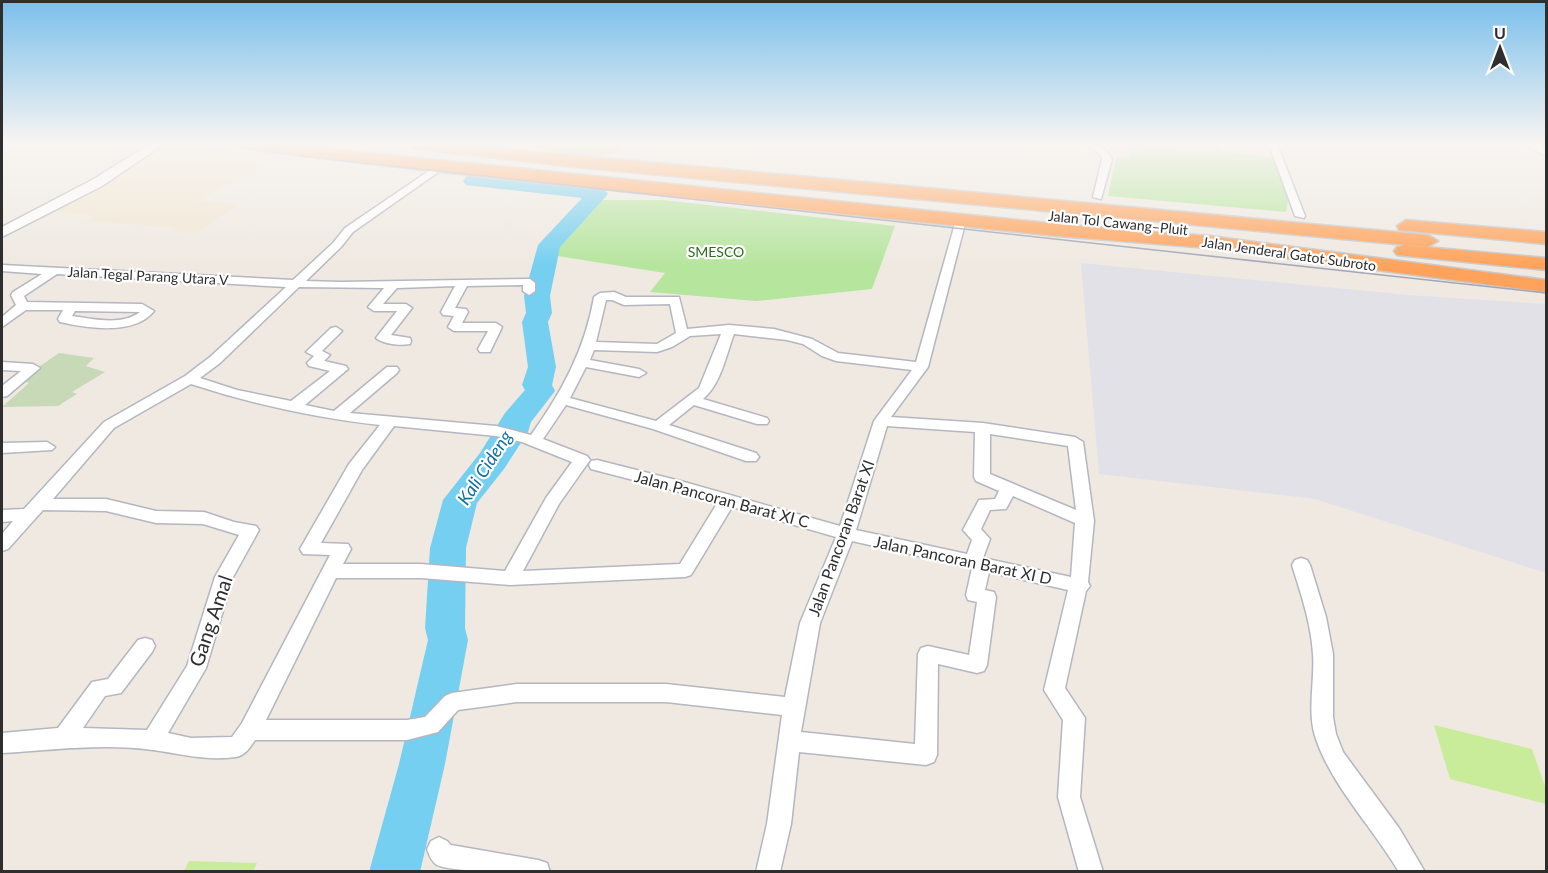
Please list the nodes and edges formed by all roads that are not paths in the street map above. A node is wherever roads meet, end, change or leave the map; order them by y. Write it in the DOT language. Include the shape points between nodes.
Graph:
graph roads {
  1 [pos="94,185"];
  2 [pos="415,185"];
  3 [pos="607,185"];
  4 [pos="724,185"];
  5 [pos="834,185"];
  6 [pos="866,185"];
  7 [pos="978,185"];
  8 [pos="1101,185"];
  9 [pos="1288,185"];
  10 [pos="1098,197"];
  11 [pos="1019,201"];
  12 [pos="1300,216"];
  13 [pos="961,220"];
  14 [pos="2,233"];
  15 [pos="1546,238"];
  16 [pos="1546,251"];
  17 [pos="1439,254"];
  18 [pos="1546,264"];
  19 [pos="168,267"];
  20 [pos="2,268"];
  21 [pos="54,271"];
  22 [pos="155,275"];
  23 [pos="1542,278"];
  24 [pos="295,283"];
  25 [pos="463,283"];
  26 [pos="393,285"];
  27 [pos="529,291"];
  28 [pos="2,295"];
  29 [pos="20,301"];
  30 [pos="70,308"];
  31 [pos="2,323"];
  32 [pos="729,329"];
  33 [pos="336,331"];
  34 [pos="682,333"];
  35 [pos="405,340"];
  36 [pos="591,346"];
  37 [pos="485,349"];
  38 [pos="584,363"];
  39 [pos="2,366"];
  40 [pos="921,367"];
  41 [pos="392,370"];
  42 [pos="639,373"];
  43 [pos="190,379"];
  44 [pos="2,393"];
  45 [pos="563,400"];
  46 [pos="692,400"];
  47 [pos="294,406"];
  48 [pos="337,416"];
  49 [pos="762,421"];
  50 [pos="881,421"];
  51 [pos="389,423"];
  52 [pos="658,426"];
  53 [pos="983,428"];
  54 [pos="530,440"];
  55 [pos="46,447"];
  56 [pos="2,448"];
  57 [pos="751,457"];
  58 [pos="590,463"];
  59 [pos="1009,486"];
  60 [pos="727,501"];
  61 [pos="35,510"];
  62 [pos="2,516"];
  63 [pos="1086,521"];
  64 [pos="846,534"];
  65 [pos="2,545"];
  66 [pos="977,563"];
  67 [pos="1301,565"];
  68 [pos="330,571"];
  69 [pos="510,578"];
  70 [pos="1081,586"];
  71 [pos="145,646"];
  72 [pos="793,707"];
  73 [pos="250,730"];
  74 [pos="64,737"];
  75 [pos="153,740"];
  76 [pos="789,741"];
  77 [pos="2,743"];
  78 [pos="439,849"];
  79 [pos="538,872"];
  80 [pos="768,872"];
  81 [pos="1091,872"];
  82 [pos="1413,872"];
  1 -- 14 [label="street"];
  2 -- 24 [label="street" via="349,230"];
  3 -- 13 [label="highway, Jalan Jenderal Gatot Subroto"];
  4 -- 17 [label="highway, Jalan Tol Cawang–Pluit"];
  5 -- 11 [label="highway, Jalan Tol Cawang–Pluit"];
  6 -- 11 [label="highway"];
  7 -- 10 [label="highway"];
  8 -- 10 [label="street"];
  9 -- 12 [label="street"];
  10 -- 12 [label="highway"];
  11 -- 16 [label="highway, Jalan Tol Cawang–Pluit"];
  12 -- 15 [label="highway"];
  13 -- 23 [label="highway, Jalan Jenderal Gatot Subroto" via="1290,251 1387,267"];
  13 -- 40 [label="street, Jalan Pancoran Barat XI"];
  17 -- 18 [label="highway, Jalan Tol Cawang–Pluit"];
  17 -- 23 [label="highway"];
  19 -- 22 [label="street"];
  20 -- 21 [label="street, Jalan Tegal Parang Utara V"];
  21 -- 22 [label="street, Jalan Tegal Parang Utara V"];
  21 -- 29 [label="street"];
  22 -- 24 [label="street, Jalan Tegal Parang Utara V"];
  24 -- 26 [label="street, Jalan Tegal Parang Utara V"];
  24 -- 43 [label="street"];
  25 -- 26 [label="street, Jalan Tegal Parang Utara V"];
  25 -- 27 [label="street, Jalan Tegal Parang Utara V" via="526,281"];
  25 -- 37 [label="street" via="447,312 462,312 454,327 496,327"];
  26 -- 35 [label="street" via="374,307 406,308 382,338"];
  28 -- 29 [label="street"];
  29 -- 30 [label="street"];
  29 -- 31 [label="street"];
  30 -- 30 [label="street" via="64,320 125,322 137,320 148,311"];
  32 -- 34 [label="street"];
  32 -- 40 [label="street" via="760,330 803,340 836,357"];
  32 -- 46 [label="street" via="711,379"];
  33 -- 47 [label="street" via="313,352 323,355 314,363 341,369"];
  34 -- 36 [label="street" via="658,347"];
  34 -- 36 [label="street" via="675,300 624,302 614,296 600,297"];
  36 -- 38 [label="street"];
  38 -- 42 [label="street"];
  38 -- 45 [label="street"];
  39 -- 44 [label="street" via="33,368"];
  40 -- 50 [label="street, Jalan Pancoran Barat XI"];
  41 -- 48 [label="street"];
  43 -- 47 [label="street, Jalan Pancoran Barat XI C"];
  43 -- 61 [label="street" via="109,425"];
  45 -- 52 [label="street"];
  45 -- 54 [label="street"];
  46 -- 49 [label="street"];
  46 -- 52 [label="street"];
  47 -- 48 [label="street, Jalan Pancoran Barat XI C"];
  48 -- 51 [label="street, Jalan Pancoran Barat XI C"];
  50 -- 53 [label="street"];
  50 -- 64 [label="street, Jalan Pancoran Barat XI"];
  51 -- 54 [label="street, Jalan Pancoran Barat XI C" via="496,431"];
  51 -- 68 [label="street" via="355,468 309,549 342,549"];
  52 -- 57 [label="street"];
  53 -- 59 [label="street" via="981,475"];
  53 -- 63 [label="street" via="1076,442"];
  54 -- 58 [label="street, Jalan Pancoran Barat XI C"];
  55 -- 56 [label="street"];
  58 -- 60 [label="street, Jalan Pancoran Barat XI C"];
  58 -- 69 [label="street" via="552,502"];
  59 -- 63 [label="street"];
  59 -- 66 [label="street" via="1000,505 985,504 972,530 981,539"];
  60 -- 64 [label="street, Jalan Pancoran Barat XI C"];
  60 -- 69 [label="street" via="685,570"];
  61 -- 62 [label="street"];
  61 -- 65 [label="street"];
  61 -- 75 [label="street, Gang Amal" via="106,505 156,517 204,518 250,530 224,577 196,668"];
  63 -- 70 [label="street"];
  64 -- 66 [label="street, Jalan Pancoran Barat XI D"];
  64 -- 72 [label="street, Jalan Pancoran Barat XI" via="810,623"];
  66 -- 70 [label="street, Jalan Pancoran Barat XI D"];
  66 -- 76 [label="street" via="975,595 987,597 977,665 928,654 926,755"];
  67 -- 82 [label="street" via="1317,617 1323,654 1325,734 1334,758"];
  68 -- 69 [label="street" via="421,571"];
  68 -- 73 [label="street"];
  70 -- 81 [label="street" via="1054,690 1074,718 1068,797"];
  71 -- 74 [label="street" via="114,687 99,688"];
  72 -- 73 [label="street" via="666,693 517,693 452,702 431,725 407,730"];
  72 -- 76 [label="street, Jalan Pancoran Barat XI"];
  73 -- 75 [label="street" via="237,747 191,748"];
  74 -- 75 [label="street"];
  74 -- 77 [label="street"];
  76 -- 80 [label="street, Jalan Pancoran Barat XI" via="779,824"];
  78 -- 79 [label="street" via="444,856"];
}
